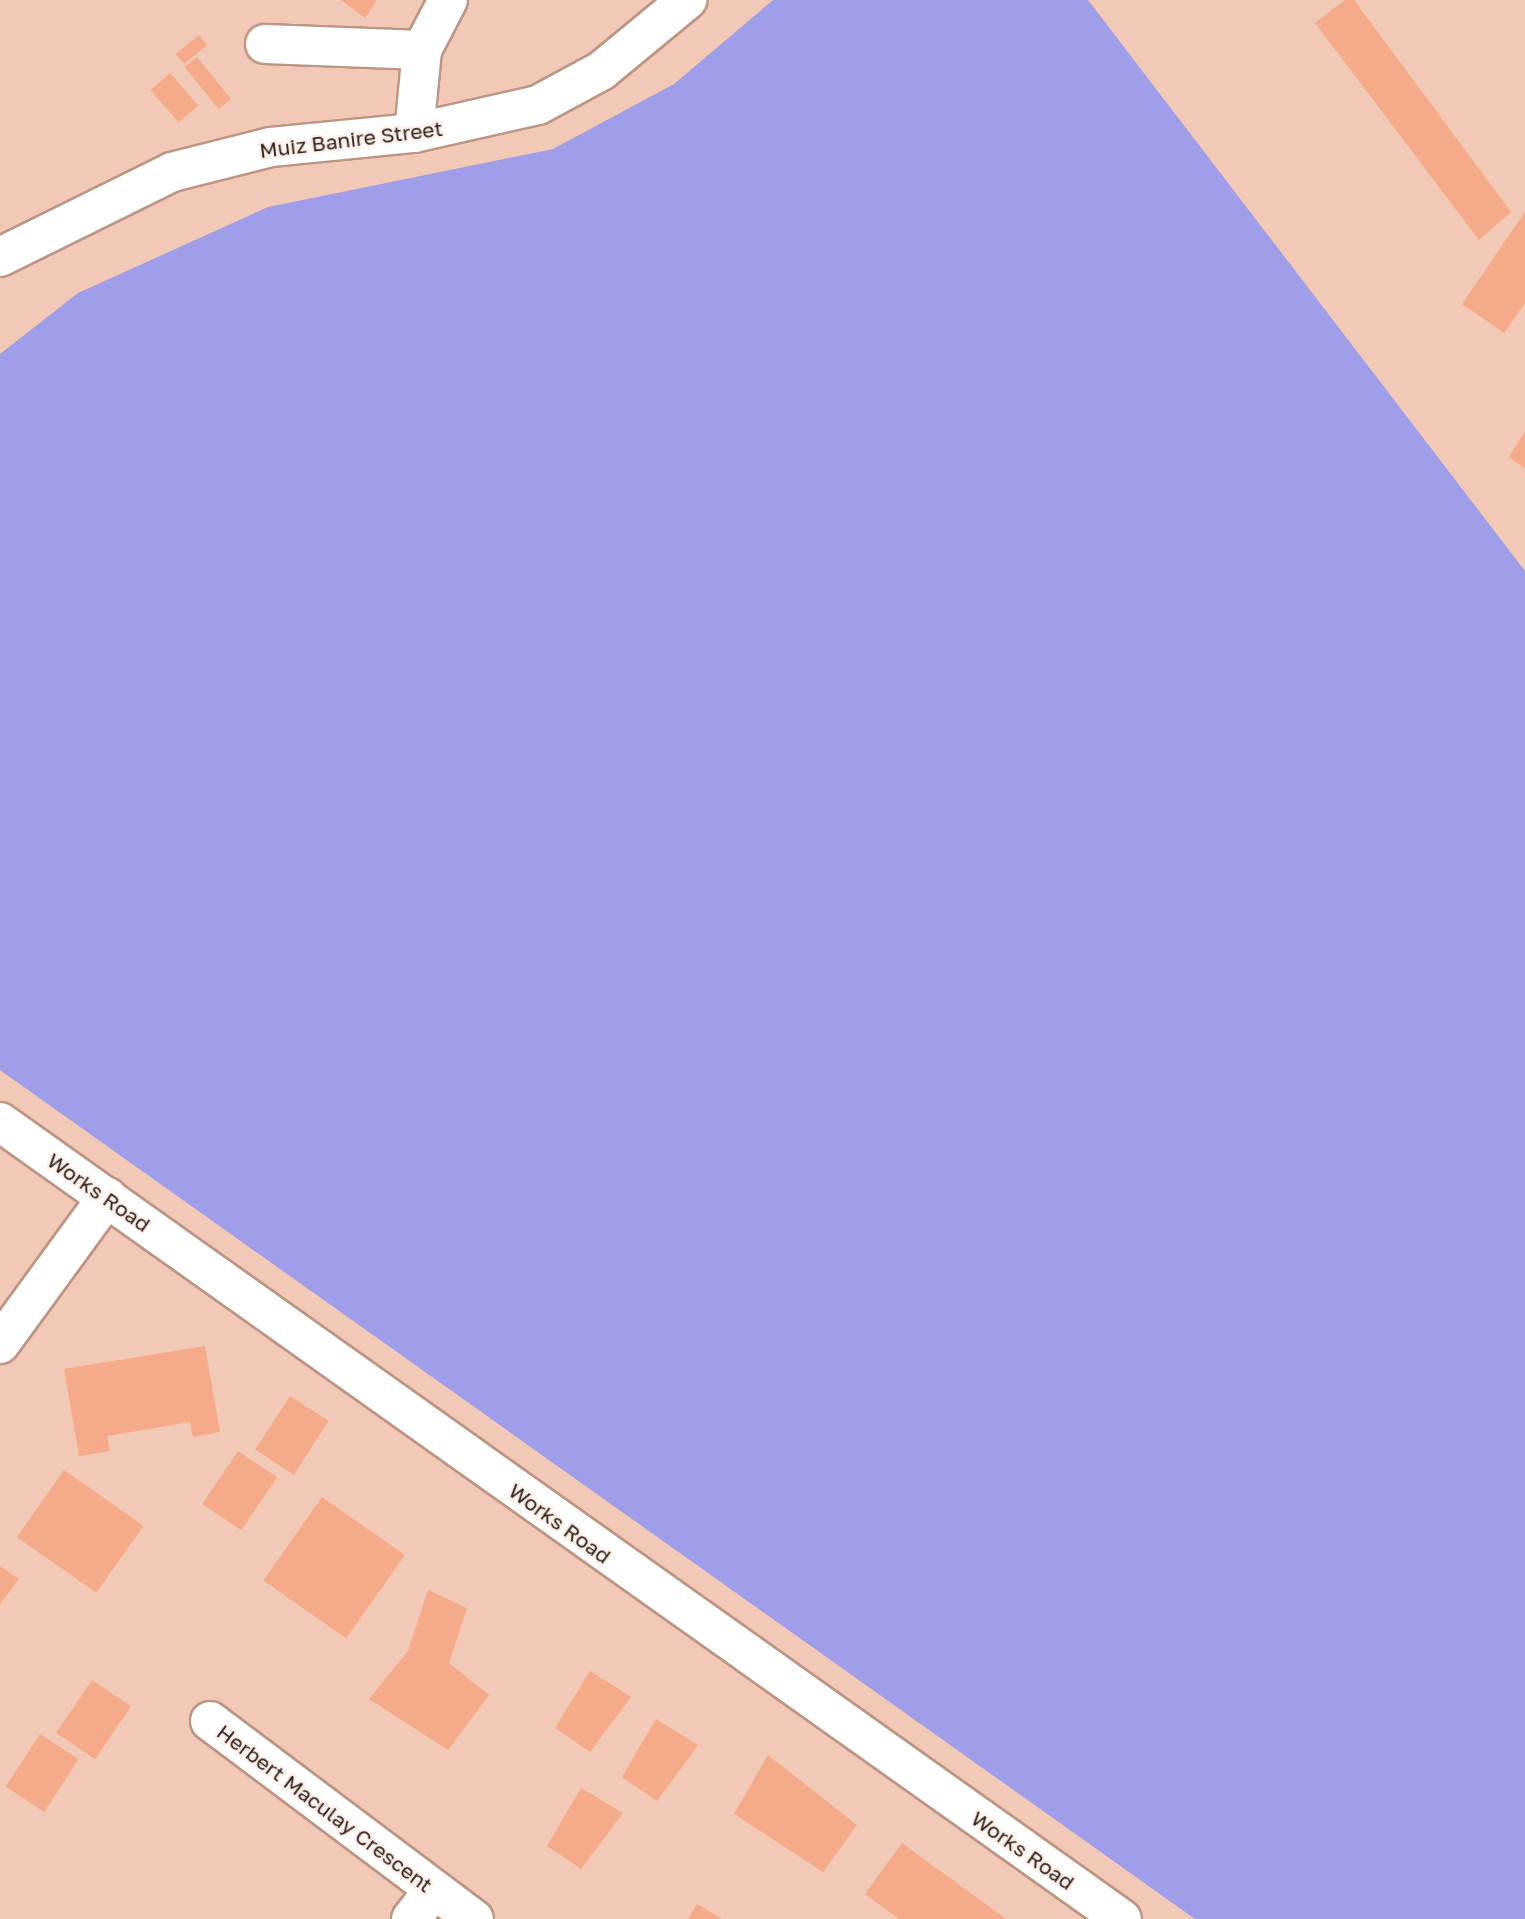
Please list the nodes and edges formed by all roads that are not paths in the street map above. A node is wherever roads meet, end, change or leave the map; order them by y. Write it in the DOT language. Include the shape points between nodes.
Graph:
graph roads {
  1 [pos="448,0"];
  2 [pos="687,0"];
  3 [pos="265,44"];
  4 [pos="422,50"];
  5 [pos="414,133"];
  6 [pos="0,257"];
  7 [pos="0,1122"];
  8 [pos="107,1198"];
  9 [pos="0,1344"];
  10 [pos="210,1721"];
  11 [pos="422,1905"];
  12 [pos="474,1919"];
  13 [pos="1122,1919"];
  1 -- 4 [label="main road"];
  2 -- 5 [label="main road, Muiz Banire Street" via="601,71 538,105"];
  3 -- 4 [label="main road"];
  4 -- 5 [label="main road"];
  5 -- 6 [label="main road, Muiz Banire Street" via="271,147 172,172"];
  7 -- 8 [label="main road, Works Road"];
  8 -- 9 [label="main road"];
  8 -- 13 [label="main road, Works Road"];
  10 -- 11 [label="main road, Herbert Maculay Crescent"];
  11 -- 12 [label="main road, Herbert Maculay Crescent"];
}
